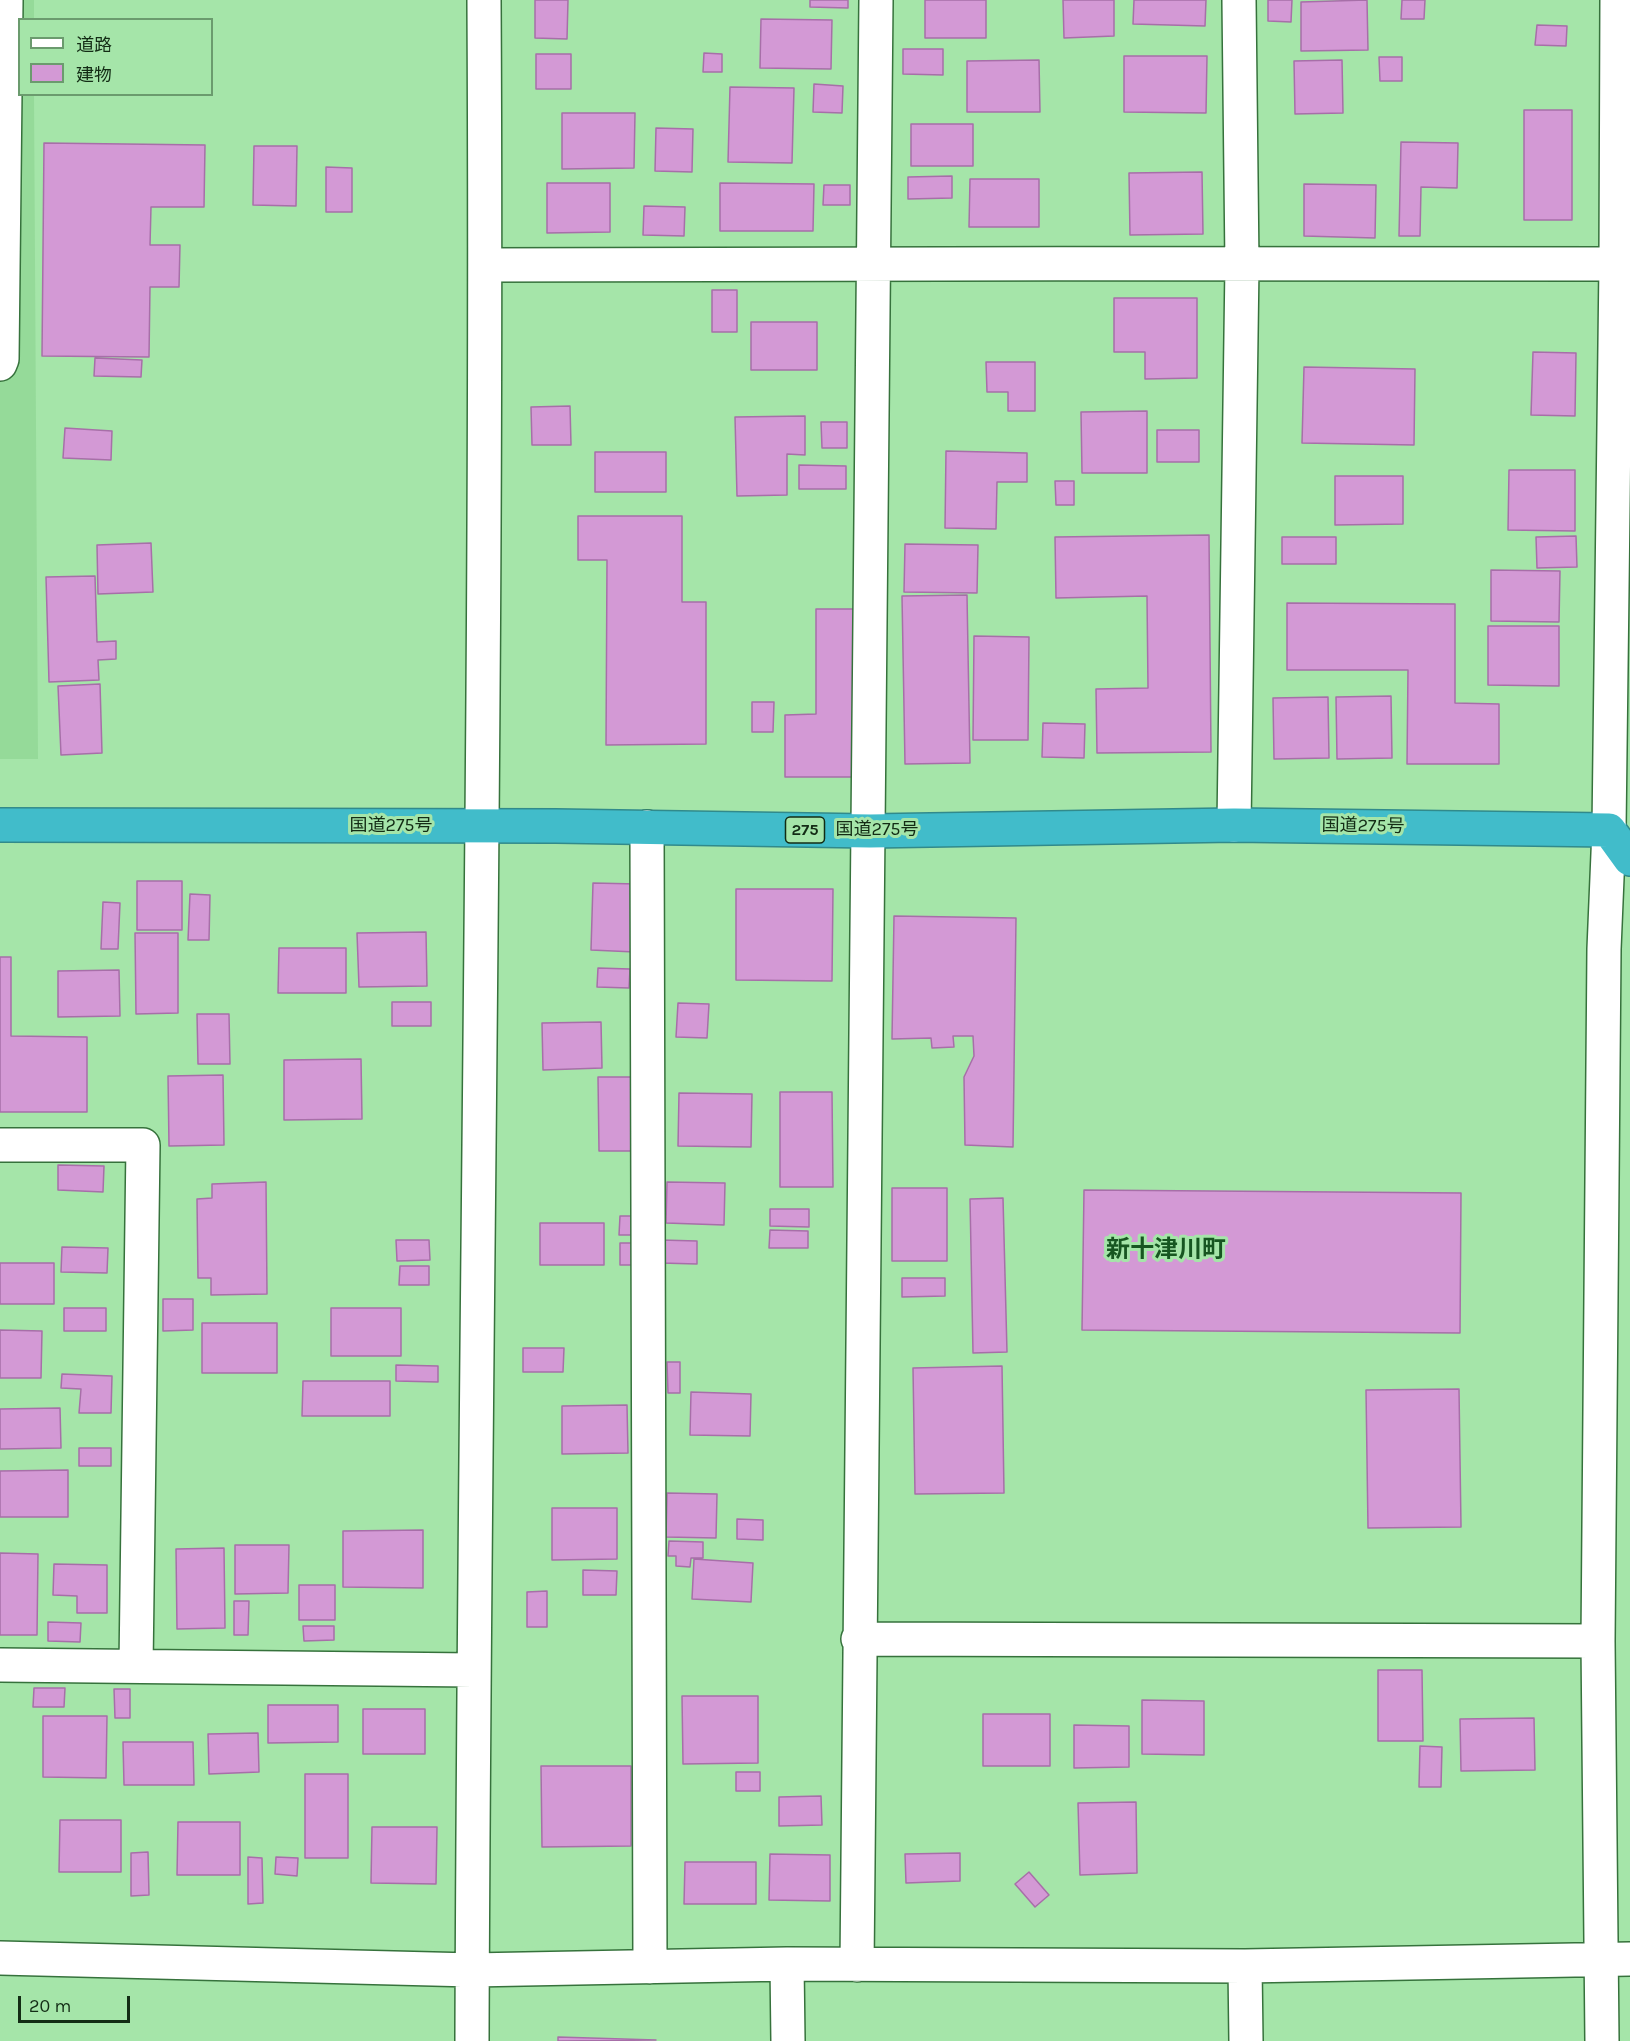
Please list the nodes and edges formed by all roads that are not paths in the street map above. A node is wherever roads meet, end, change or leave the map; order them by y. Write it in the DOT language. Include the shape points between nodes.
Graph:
graph roads {
  1 [pos="6,0"];
  2 [pos="484,0"];
  3 [pos="876,0"];
  4 [pos="1239,0"];
  5 [pos="1617,0"];
  6 [pos="875,263"];
  7 [pos="1623,264"];
  8 [pos="486,265"];
  9 [pos="1242,265"];
  10 [pos="0,364"];
  11 [pos="0,825"];
  12 [pos="1234,825"];
  13 [pos="484,827"];
  14 [pos="647,827"];
  15 [pos="1609,830"];
  16 [pos="870,831"];
  17 [pos="1630,859"];
  18 [pos="0,1144"];
  19 [pos="858,1639"];
  20 [pos="1598,1641"];
  21 [pos="0,1665"];
  22 [pos="136,1666"];
  23 [pos="473,1670"];
  24 [pos="0,1958"];
  25 [pos="1616,1959"];
  26 [pos="787,1964"];
  27 [pos="857,1965"];
  28 [pos="1245,1966"];
  29 [pos="650,1967"];
  30 [pos="472,1970"];
  31 [pos="472,2041"];
  32 [pos="788,2041"];
  33 [pos="1246,2041"];
  34 [pos="1602,2041"];
  1 -- 10 [label="street"];
  2 -- 8 [label="street"];
  3 -- 6 [label="street"];
  4 -- 9 [label="street"];
  5 -- 7 [label="street"];
  6 -- 8 [label="street"];
  6 -- 9 [label="street"];
  6 -- 16 [label="street"];
  7 -- 9 [label="street"];
  7 -- 15 [label="street"];
  8 -- 13 [label="street"];
  9 -- 12 [label="street"];
  11 -- 13 [label="highway, 国道275号 / 275"];
  12 -- 15 [label="highway, 国道275号 / 275"];
  12 -- 16 [label="highway, 国道275号 / 275"];
  13 -- 14 [label="highway, 国道275号 / 275"];
  13 -- 23 [label="street"];
  14 -- 16 [label="highway, 国道275号 / 275"];
  14 -- 29 [label="street"];
  15 -- 17 [label="highway"];
  15 -- 20 [label="street" via="1604,949"];
  16 -- 19 [label="street"];
  18 -- 22 [label="street" via="143,1145"];
  19 -- 20 [label="street"];
  19 -- 27 [label="street"];
  20 -- 25 [label="street"];
  21 -- 22 [label="street"];
  22 -- 23 [label="street"];
  23 -- 30 [label="street"];
  24 -- 30 [label="street"];
  25 -- 28 [label="street"];
  25 -- 34 [label="street"];
  26 -- 27 [label="street"];
  26 -- 29 [label="street"];
  26 -- 32 [label="street"];
  27 -- 28 [label="street"];
  28 -- 33 [label="street"];
  29 -- 30 [label="street"];
  30 -- 31 [label="street"];
}
